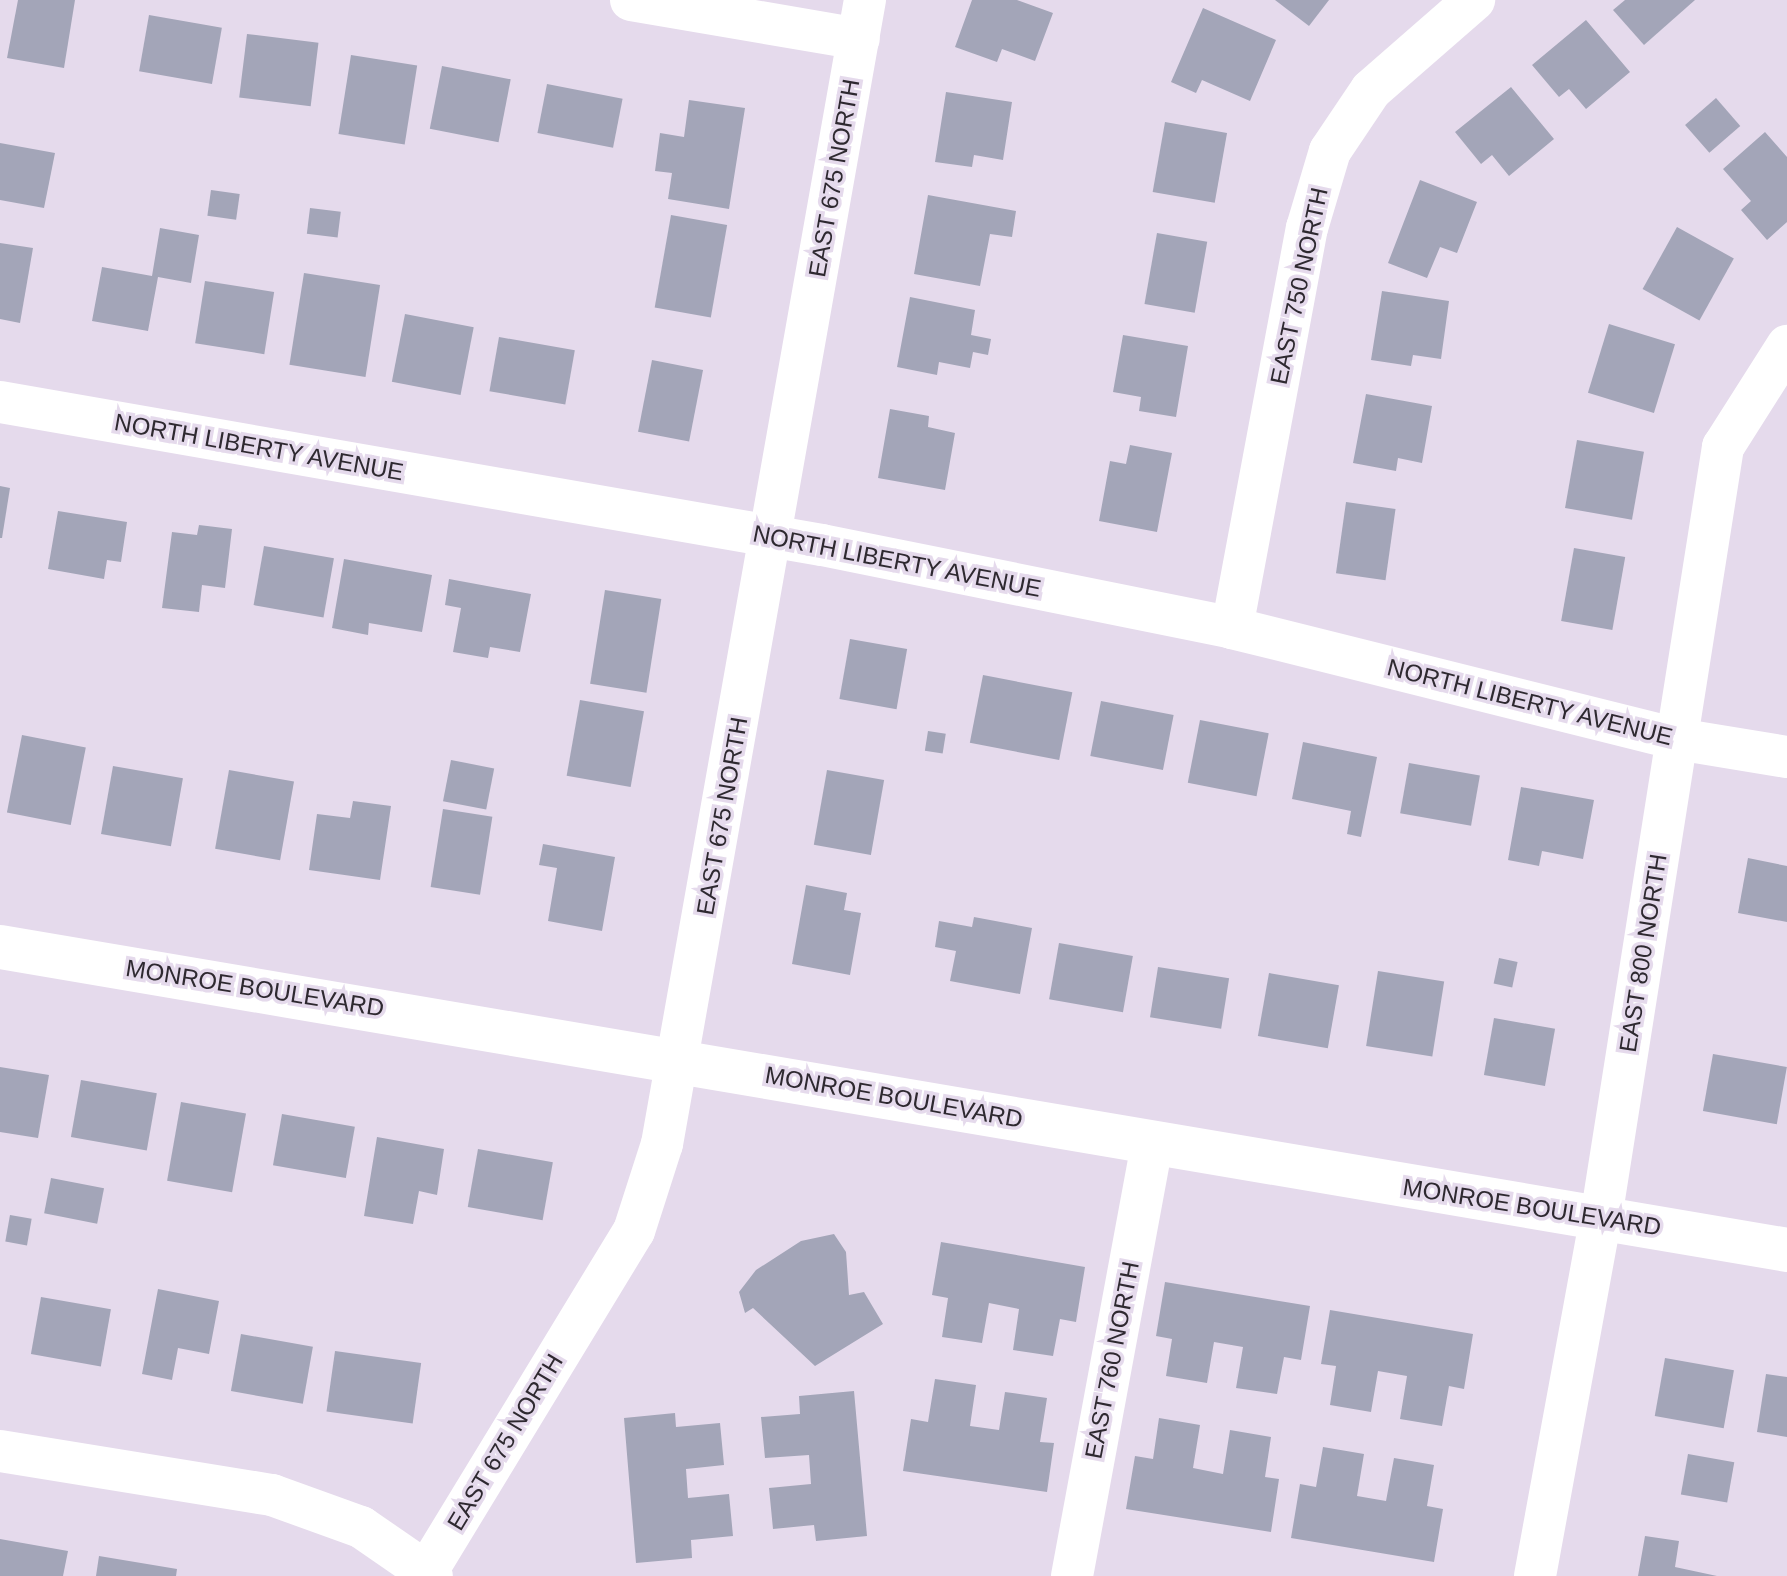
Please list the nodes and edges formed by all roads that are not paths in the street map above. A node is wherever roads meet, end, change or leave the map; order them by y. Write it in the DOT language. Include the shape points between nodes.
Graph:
graph roads {
  1 [pos="631,0"];
  2 [pos="1474,0"];
  3 [pos="862,19"];
  4 [pos="1787,346"];
  5 [pos="0,402"];
  6 [pos="770,537"];
  7 [pos="1232,628"];
  8 [pos="1677,739"];
  9 [pos="1787,757"];
  10 [pos="0,947"];
  11 [pos="682,1058"];
  12 [pos="1152,1144"];
  13 [pos="1601,1218"];
  14 [pos="1787,1250"];
  15 [pos="0,1451"];
  16 [pos="427,1575"];
  17 [pos="1072,1576"];
  18 [pos="1535,1576"];
  1 -- 3 [label="street"];
  2 -- 7 [label="street, EAST 750 NORTH" via="1371,90 1330,151 1307,228"];
  3 -- 6 [label="street, EAST 675 NORTH"];
  4 -- 8 [label="street, EAST 800 NORTH" via="1723,447"];
  5 -- 6 [label="street, NORTH LIBERTY AVENUE"];
  6 -- 7 [label="street, NORTH LIBERTY AVENUE"];
  6 -- 11 [label="street, EAST 675 NORTH"];
  7 -- 8 [label="street, NORTH LIBERTY AVENUE"];
  8 -- 9 [label="street, NORTH LIBERTY AVENUE"];
  8 -- 13 [label="street, EAST 800 NORTH"];
  10 -- 11 [label="street, MONROE BOULEVARD"];
  11 -- 12 [label="street, MONROE BOULEVARD"];
  11 -- 16 [label="street, EAST 675 NORTH" via="634,1231"];
  12 -- 13 [label="street, MONROE BOULEVARD"];
  12 -- 17 [label="street, EAST 760 NORTH"];
  13 -- 14 [label="street, MONROE BOULEVARD"];
  13 -- 18 [label="street, EAST 800 NORTH"];
  15 -- 16 [label="street" via="272,1495 361,1527"];
}
